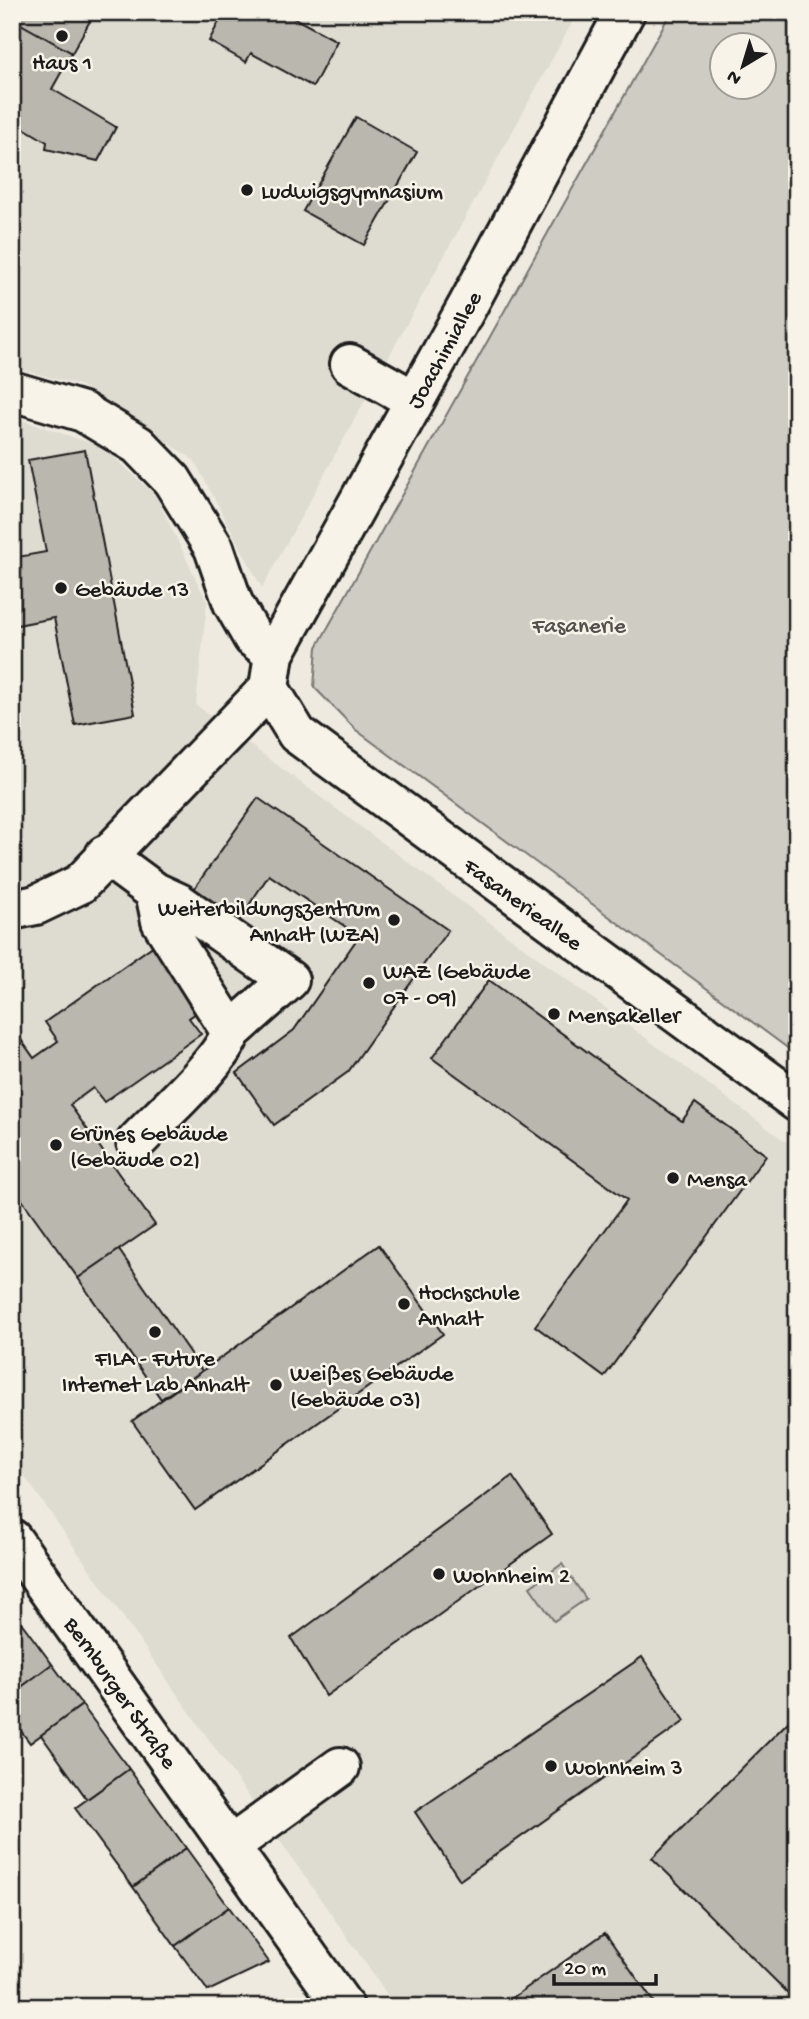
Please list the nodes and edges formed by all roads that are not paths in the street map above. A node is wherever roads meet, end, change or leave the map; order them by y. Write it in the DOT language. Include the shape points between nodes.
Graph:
graph roads {
  1 [pos="625,12"];
  2 [pos="350,364"];
  3 [pos="12,391"];
  4 [pos="414,400"];
  5 [pos="272,671"];
  6 [pos="106,855"];
  7 [pos="155,892"];
  8 [pos="12,910"];
  9 [pos="231,1032"];
  10 [pos="797,1102"];
  11 [pos="136,1142"];
  12 [pos="12,1539"];
  13 [pos="340,1767"];
  14 [pos="230,1846"];
  15 [pos="344,2007"];
  1 -- 4 [label="street, Joachimiallee"];
  2 -- 4 [label="street"];
  3 -- 5 [label="street, Fasanerieallee" via="83,412 138,445 172,480 214,548 233,603"];
  4 -- 5 [label="street, Joachimiallee"];
  5 -- 6 [label="street, Joachimiallee"];
  5 -- 10 [label="street, Fasanerieallee" via="297,734"];
  6 -- 7 [label="street"];
  6 -- 8 [label="street, Joachimiallee" via="80,884 36,905"];
  7 -- 9 [label="street" via="161,921"];
  7 -- 9 [label="street" via="289,980"];
  9 -- 11 [label="street" via="227,1046"];
  12 -- 14 [label="street, Bernburger Straße"];
  13 -- 14 [label="street"];
  14 -- 15 [label="street, Bernburger Straße"];
}
